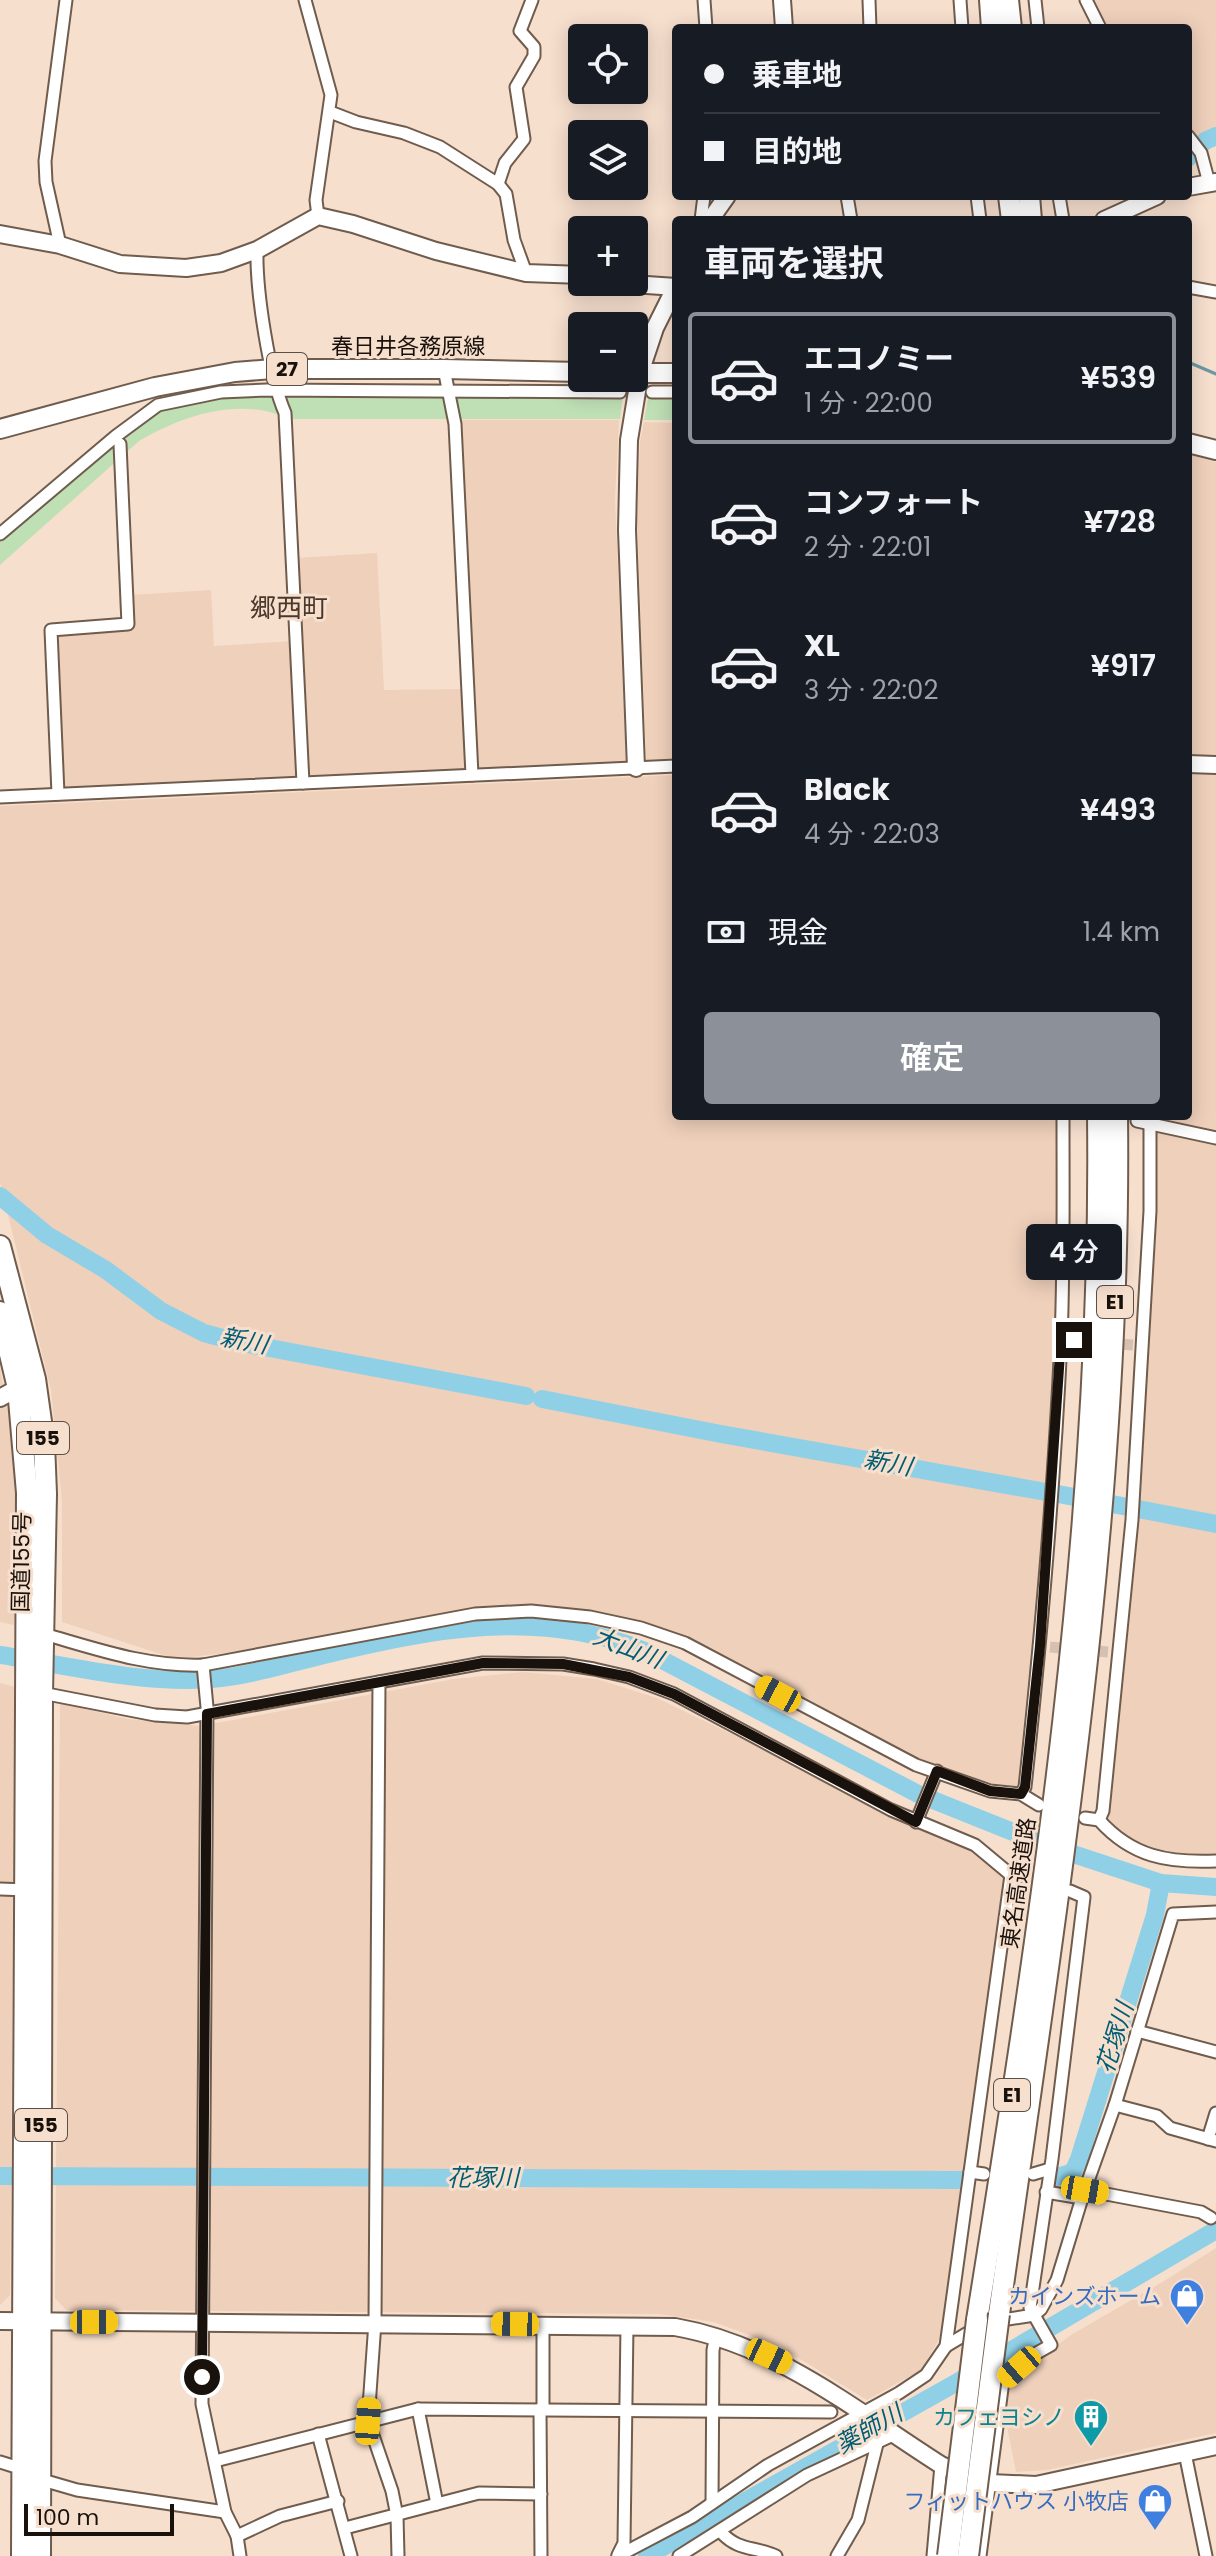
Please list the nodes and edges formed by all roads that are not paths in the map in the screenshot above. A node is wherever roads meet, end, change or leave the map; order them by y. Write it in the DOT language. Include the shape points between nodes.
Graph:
graph roads {
  1 [pos="66,0"];
  2 [pos="305,0"];
  3 [pos="532,0"];
  4 [pos="704,0"];
  5 [pos="782,0"];
  6 [pos="869,0"];
  7 [pos="960,0"];
  8 [pos="990,0"];
  9 [pos="1008,0"];
  10 [pos="1035,0"];
  11 [pos="1086,0"];
  12 [pos="706,24"];
  13 [pos="784,24"];
  14 [pos="870,24"];
  15 [pos="962,24"];
  16 [pos="992,24"];
  17 [pos="1011,24"];
  18 [pos="1038,24"];
  19 [pos="1098,24"];
  20 [pos="330,112"];
  21 [pos="1195,144"];
  22 [pos="1212,182"];
  23 [pos="498,184"];
  24 [pos="1192,186"];
  25 [pos="1148,200"];
  26 [pos="318,216"];
  27 [pos="1113,216"];
  28 [pos="0,234"];
  29 [pos="60,245"];
  30 [pos="257,250"];
  31 [pos="526,273"];
  32 [pos="568,274"];
  33 [pos="648,285"];
  34 [pos="672,287"];
  35 [pos="1192,288"];
  36 [pos="1216,292"];
  37 [pos="672,295"];
  38 [pos="648,346"];
  39 [pos="273,369"];
  40 [pos="444,369"];
  41 [pos="568,372"];
  42 [pos="648,373"];
  43 [pos="672,373"];
  44 [pos="278,391"];
  45 [pos="448,392"];
  46 [pos="568,392"];
  47 [pos="635,392"];
  48 [pos="652,392"];
  49 [pos="672,392"];
  50 [pos="0,429"];
  51 [pos="120,444"];
  52 [pos="1192,444"];
  53 [pos="1216,450"];
  54 [pos="0,534"];
  55 [pos="1192,764"];
  56 [pos="1216,765"];
  57 [pos="672,766"];
  58 [pos="636,768"];
  59 [pos="472,775"];
  60 [pos="303,783"];
  61 [pos="58,794"];
  62 [pos="0,797"];
  63 [pos="1063,1120"];
  64 [pos="1098,1120"];
  65 [pos="1127,1120"];
  66 [pos="1150,1120"];
  67 [pos="1216,1138"];
  68 [pos="0,1246"];
  69 [pos="0,1312"];
  70 [pos="18,1388"];
  71 [pos="1094,1486"];
  72 [pos="36,1631"];
  73 [pos="203,1667"];
  74 [pos="379,1682"];
  75 [pos="35,1690"];
  76 [pos="207,1711"];
  77 [pos="936,1774"];
  78 [pos="1021,1794"];
  79 [pos="1061,1815"];
  80 [pos="917,1820"];
  81 [pos="1099,1820"];
  82 [pos="1216,1861"];
  83 [pos="1058,1878"];
  84 [pos="0,1889"];
  85 [pos="27,1890"];
  86 [pos="1216,1912"];
  87 [pos="1137,2031"];
  88 [pos="1216,2052"];
  89 [pos="1115,2105"];
  90 [pos="1216,2113"];
  91 [pos="1212,2140"];
  92 [pos="1050,2169"];
  93 [pos="970,2172"];
  94 [pos="984,2174"];
  95 [pos="1033,2174"];
  96 [pos="1046,2192"];
  97 [pos="1083,2194"];
  98 [pos="1211,2218"];
  99 [pos="1036,2319"];
  100 [pos="0,2321"];
  101 [pos="31,2322"];
  102 [pos="202,2322"];
  103 [pos="375,2322"];
  104 [pos="543,2325"];
  105 [pos="627,2326"];
  106 [pos="716,2336"];
  107 [pos="946,2346"];
  108 [pos="418,2409"];
  109 [pos="542,2409"];
  110 [pos="627,2409"];
  111 [pos="713,2410"];
  112 [pos="831,2412"];
  113 [pos="865,2415"];
  114 [pos="368,2421"];
  115 [pos="318,2434"];
  116 [pos="886,2437"];
  117 [pos="1216,2446"];
  118 [pos="1185,2453"];
  119 [pos="215,2461"];
  120 [pos="0,2462"];
  121 [pos="941,2465"];
  122 [pos="13,2466"];
  123 [pos="39,2479"];
  124 [pos="990,2483"];
  125 [pos="541,2494"];
  126 [pos="338,2501"];
  127 [pos="712,2503"];
  128 [pos="437,2504"];
  129 [pos="225,2512"];
  130 [pos="397,2516"];
  131 [pos="345,2528"];
  132 [pos="720,2531"];
  133 [pos="237,2536"];
  134 [pos="22,2556"];
  135 [pos="40,2556"];
  136 [pos="240,2556"];
  137 [pos="351,2556"];
  138 [pos="398,2556"];
  139 [pos="541,2556"];
  140 [pos="618,2556"];
  141 [pos="679,2556"];
  142 [pos="776,2556"];
  143 [pos="837,2556"];
  144 [pos="933,2556"];
  145 [pos="948,2556"];
  146 [pos="968,2556"];
  147 [pos="980,2556"];
  148 [pos="1206,2556"];
  1 -- 29 [label="street" via="45,161"];
  2 -- 20 [label="street" via="331,95"];
  3 -- 23 [label="street" via="520,31 534,47 534,56 516,87 524,139 505,163"];
  4 -- 12 [label="street"];
  5 -- 13 [label="street"];
  6 -- 14 [label="street"];
  7 -- 15 [label="street"];
  8 -- 16 [label="highway"];
  9 -- 17 [label="highway"];
  10 -- 18 [label="street"];
  11 -- 19 [label="street"];
  20 -- 23 [label="street" via="440,147"];
  20 -- 26 [label="street"];
  21 -- 22 [label="street"];
  22 -- 24 [label="street"];
  23 -- 31 [label="street" via="506,194"];
  25 -- 27 [label="street"];
  26 -- 30 [label="street"];
  26 -- 31 [label="street"];
  28 -- 29 [label="street"];
  29 -- 30 [label="street" via="120,264 186,268"];
  30 -- 39 [label="street"];
  31 -- 32 [label="street"];
  33 -- 34 [label="street"];
  35 -- 36 [label="street"];
  37 -- 38 [label="street"];
  39 -- 40 [label="main road, 春日井各務原線 / 27"];
  39 -- 44 [label="street"];
  39 -- 50 [label="main road, 春日井各務原線 / 27" via="155,387"];
  40 -- 41 [label="main road, 春日井各務原線 / 27"];
  40 -- 45 [label="street"];
  42 -- 43 [label="main road"];
  44 -- 45 [label="street"];
  44 -- 54 [label="street" via="221,392 158,405"];
  44 -- 60 [label="street" via="285,413"];
  45 -- 46 [label="street"];
  45 -- 59 [label="street" via="455,424"];
  47 -- 58 [label="street" via="627,474"];
  48 -- 49 [label="street"];
  51 -- 61 [label="street" via="128,624 51,630"];
  52 -- 53 [label="main road"];
  55 -- 56 [label="street"];
  57 -- 58 [label="street"];
  58 -- 59 [label="street"];
  59 -- 60 [label="street"];
  60 -- 61 [label="street"];
  61 -- 62 [label="street"];
  63 -- 78 [label="street" via="1067,1339 1045,1646"];
  64 -- 71 [label="highway, 東名高速道路 / E1"];
  65 -- 71 [label="highway, 東名高速道路 / E1" via="1115,1304"];
  66 -- 67 [label="street"];
  66 -- 81 [label="street" via="1150,1211 1132,1520"];
  68 -- 70 [label="highway, 国道155号 / 155"];
  69 -- 70 [label="highway, 国道155号 / 155"];
  70 -- 72 [label="highway, 国道155号 / 155"];
  71 -- 79 [label="highway, 東名高速道路 / E1" via="1064,1717"];
  72 -- 73 [label="street" via="139,1660"];
  72 -- 75 [label="highway, 国道155号 / 155"];
  73 -- 76 [label="street"];
  73 -- 77 [label="street" via="475,1614 531,1611 590,1617 685,1643"];
  74 -- 76 [label="street"];
  74 -- 80 [label="street" via="513,1662 563,1664 629,1677 674,1694"];
  74 -- 103 [label="street"];
  75 -- 76 [label="street" via="155,1715 187,1717"];
  75 -- 85 [label="highway, 国道155号 / 155"];
  75 -- 101 [label="highway, 国道155号 / 155"];
  76 -- 102 [label="street"];
  77 -- 78 [label="street" via="990,1791"];
  77 -- 80 [label="street"];
  78 -- 79 [label="street"];
  79 -- 81 [label="street"];
  79 -- 83 [label="highway, 東名高速道路 / E1"];
  80 -- 93 [label="street" via="975,1845 1017,1876"];
  81 -- 82 [label="street" via="1113,1836 1144,1854 1188,1863"];
  83 -- 92 [label="street" via="1084,1897"];
  83 -- 145 [label="highway, 東名高速道路 / E1, bridge" via="977,2320"];
  83 -- 146 [label="highway, 東名高速道路 / E1, bridge"];
  84 -- 85 [label="street"];
  85 -- 101 [label="highway, 国道155号 / 155"];
  86 -- 87 [label="street" via="1173,1914"];
  87 -- 88 [label="street"];
  87 -- 89 [label="street"];
  89 -- 91 [label="street"];
  89 -- 97 [label="street"];
  90 -- 91 [label="street"];
  92 -- 95 [label="street"];
  92 -- 96 [label="street"];
  93 -- 94 [label="street"];
  93 -- 107 [label="street"];
  96 -- 97 [label="street"];
  96 -- 99 [label="street" via="1030,2308"];
  97 -- 98 [label="street" via="1201,2212"];
  97 -- 99 [label="street" via="1057,2280"];
  99 -- 107 [label="street" via="990,2322"];
  99 -- 124 [label="street" via="1051,2345 1003,2381"];
  100 -- 101 [label="street"];
  101 -- 102 [label="street"];
  101 -- 123 [label="highway, 国道155号 / 155"];
  101 -- 134 [label="highway, 国道155号 / 155"];
  102 -- 103 [label="street"];
  102 -- 119 [label="street" via="202,2404"];
  103 -- 104 [label="street"];
  103 -- 114 [label="street"];
  104 -- 105 [label="street"];
  104 -- 109 [label="street"];
  105 -- 106 [label="street" via="675,2327"];
  105 -- 110 [label="street"];
  106 -- 111 [label="street"];
  106 -- 113 [label="street" via="790,2366"];
  107 -- 113 [label="street" via="926,2375"];
  108 -- 109 [label="street"];
  108 -- 114 [label="street"];
  108 -- 128 [label="street"];
  109 -- 110 [label="street"];
  109 -- 125 [label="street"];
  110 -- 111 [label="street"];
  110 -- 140 [label="street" via="624,2543"];
  111 -- 112 [label="street"];
  111 -- 127 [label="street"];
  113 -- 116 [label="street"];
  113 -- 127 [label="street" via="768,2465"];
  114 -- 115 [label="street"];
  114 -- 130 [label="street"];
  115 -- 119 [label="street"];
  115 -- 126 [label="street"];
  116 -- 121 [label="street"];
  116 -- 132 [label="street" via="797,2480"];
  116 -- 143 [label="street" via="858,2520"];
  117 -- 118 [label="street"];
  118 -- 124 [label="street" via="1036,2485"];
  118 -- 148 [label="street"];
  119 -- 129 [label="street"];
  120 -- 122 [label="street"];
  121 -- 124 [label="street"];
  121 -- 144 [label="street"];
  123 -- 129 [label="street" via="77,2490"];
  123 -- 135 [label="highway, 国道155号 / 155"];
  124 -- 147 [label="street"];
  125 -- 128 [label="street" via="479,2493"];
  125 -- 139 [label="street"];
  126 -- 131 [label="street"];
  126 -- 133 [label="street" via="280,2516"];
  127 -- 140 [label="street"];
  128 -- 130 [label="street"];
  129 -- 133 [label="street"];
  130 -- 131 [label="street"];
  130 -- 138 [label="street"];
  131 -- 137 [label="street"];
  132 -- 141 [label="street"];
  132 -- 142 [label="street" via="745,2549"];
  133 -- 136 [label="street"];
}
